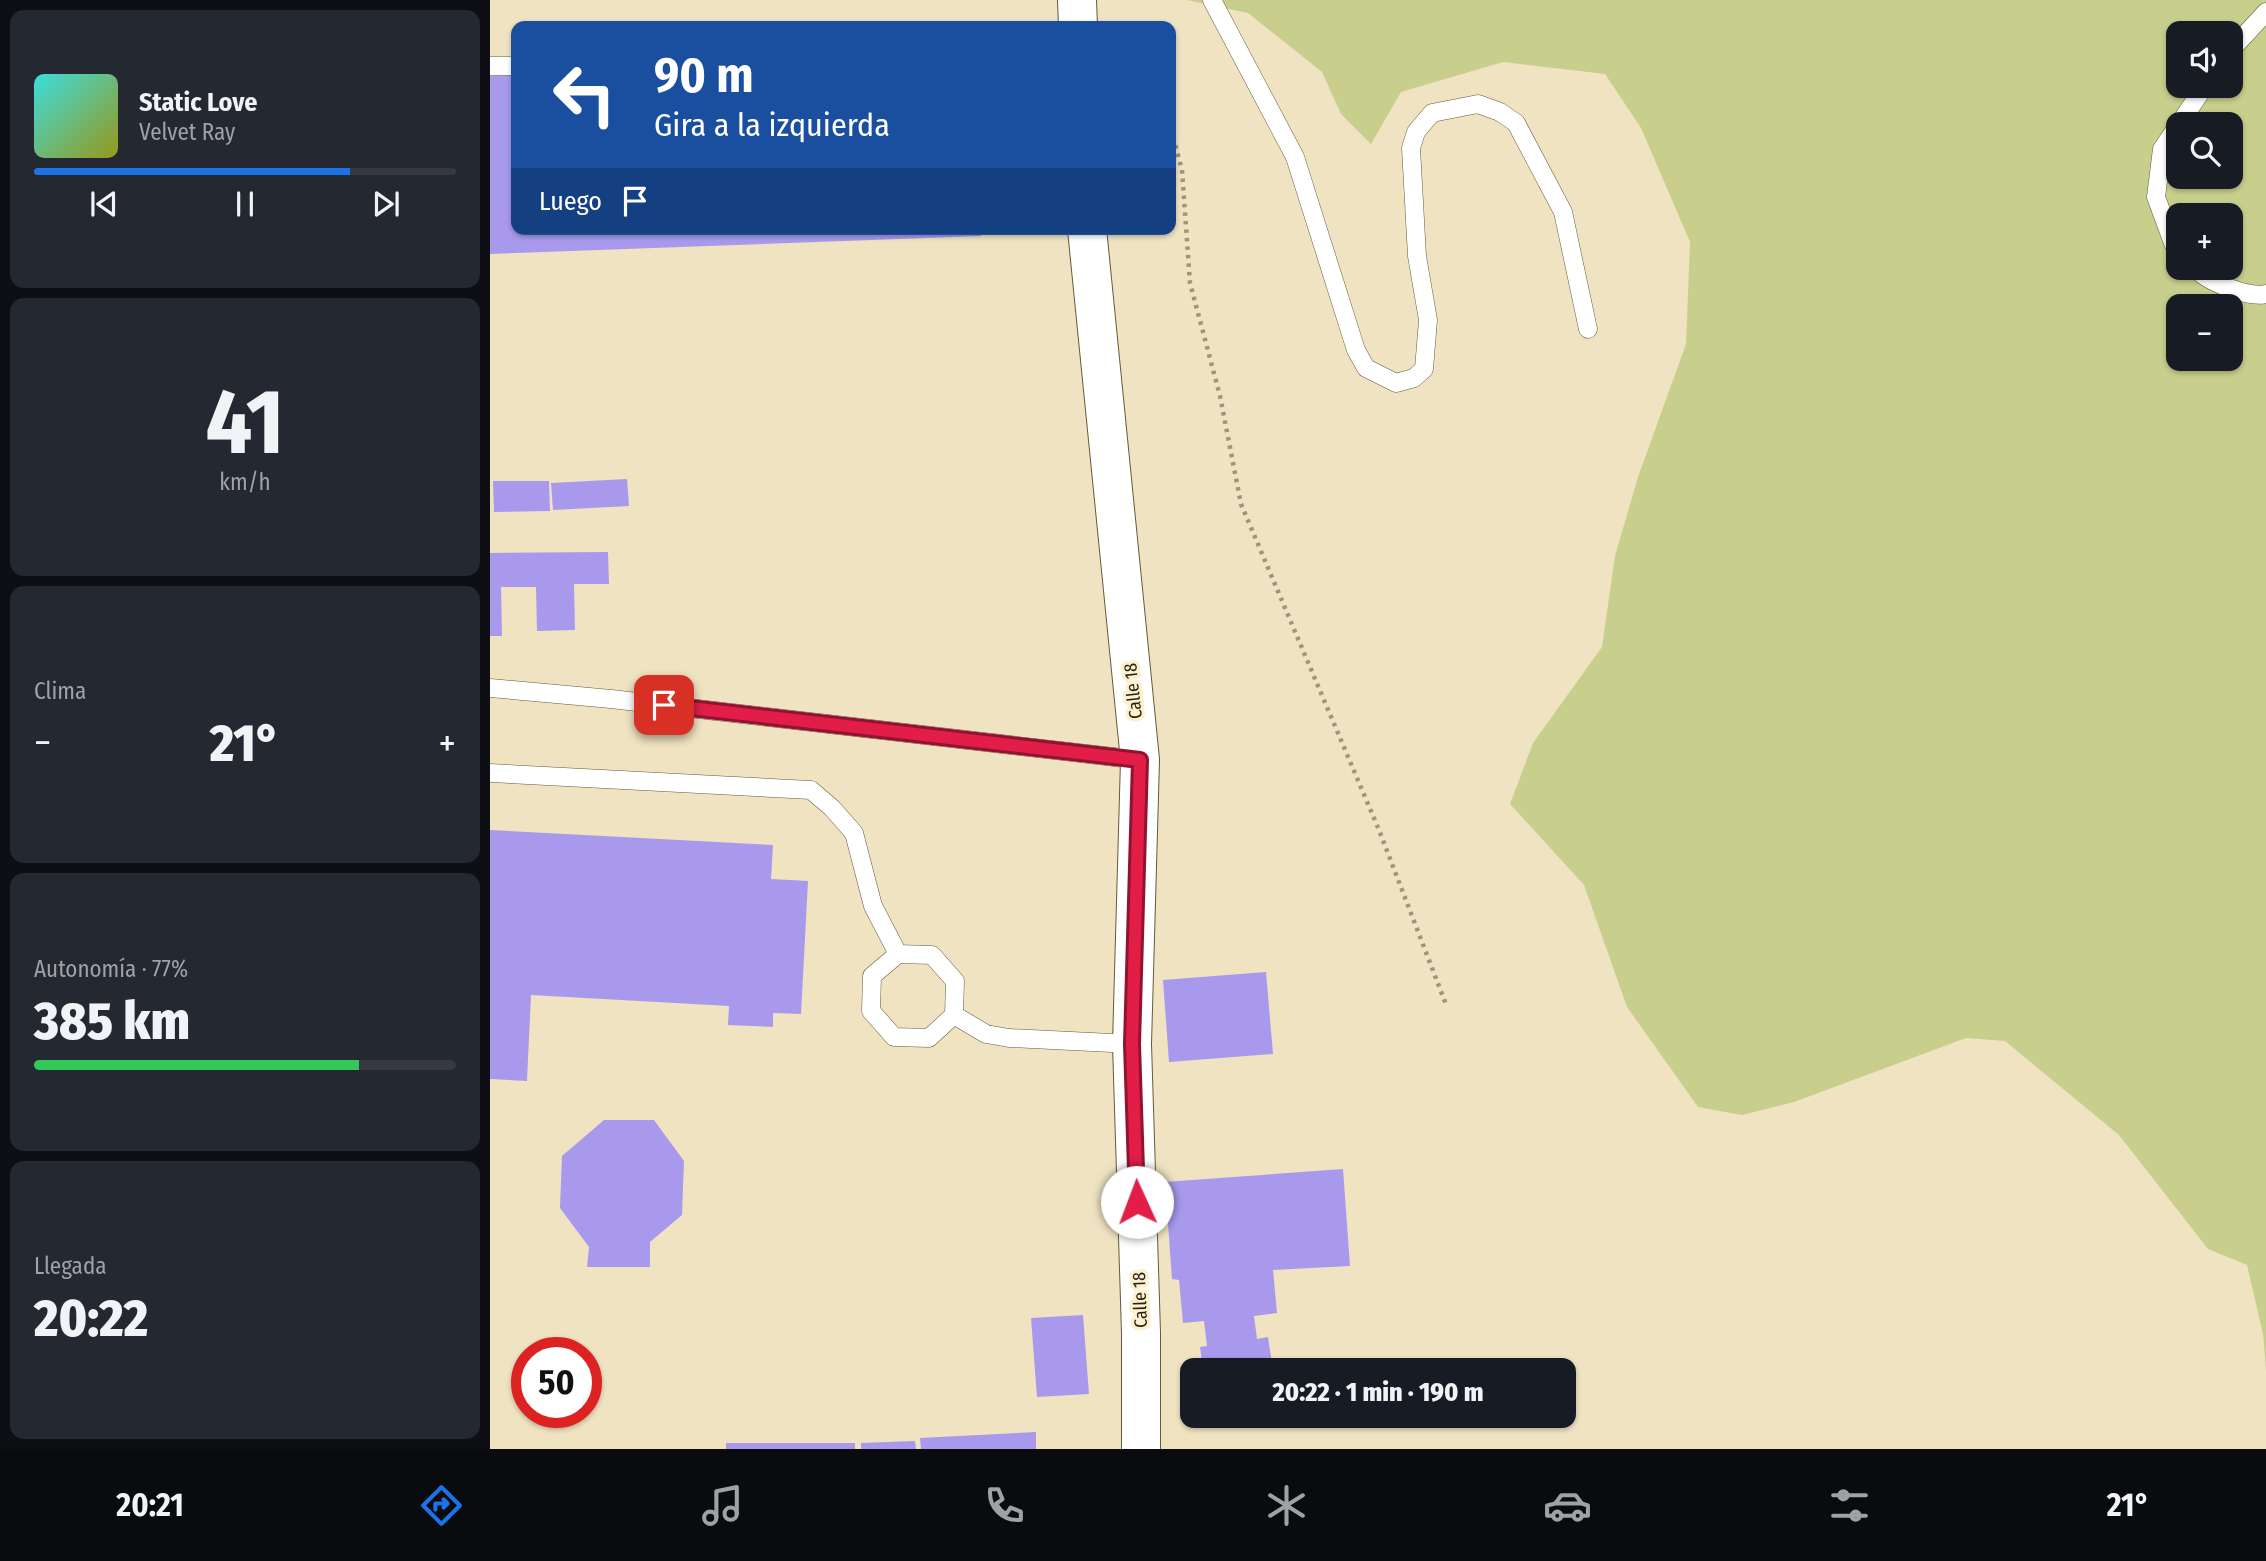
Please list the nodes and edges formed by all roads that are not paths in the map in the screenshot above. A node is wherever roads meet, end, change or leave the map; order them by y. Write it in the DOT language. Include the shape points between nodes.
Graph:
graph roads {
  1 [pos="1077,0"];
  2 [pos="1212,0"];
  3 [pos="2266,12"];
  4 [pos="1078,21"];
  5 [pos="2243,37"];
  6 [pos="490,66"];
  7 [pos="511,66"];
  8 [pos="2166,143"];
  9 [pos="2166,224"];
  10 [pos="1088,235"];
  11 [pos="2212,280"];
  12 [pos="2266,294"];
  13 [pos="1588,329"];
  14 [pos="490,688"];
  15 [pos="1140,760"];
  16 [pos="490,773"];
  17 [pos="898,954"];
  18 [pos="954,1015"];
  19 [pos="1132,1044"];
  20 [pos="1141,1449"];
  1 -- 4 [label="main road"];
  2 -- 13 [label="lane" via="1295,157 1356,351 1366,368 1396,383 1414,378 1424,369 1428,320 1418,256 1411,148 1416,132 1432,113 1478,104 1500,111 1516,123 1563,212"];
  3 -- 5 [label="lane"];
  6 -- 7 [label="lane"];
  8 -- 9 [label="lane" via="2156,197"];
  10 -- 15 [label="main road, Calle 18"];
  11 -- 12 [label="lane" via="2258,296"];
  14 -- 15 [label="lane"];
  15 -- 19 [label="main road, Calle 18"];
  16 -- 17 [label="lane" via="811,790 854,833 873,906"];
  17 -- 18 [label="lane" via="932,955 955,981"];
  17 -- 18 [label="lane" via="872,976 871,1011 878,1020 894,1037 929,1038"];
  18 -- 19 [label="lane" via="986,1034 1009,1038"];
  19 -- 20 [label="main road, Calle 18"];
}
